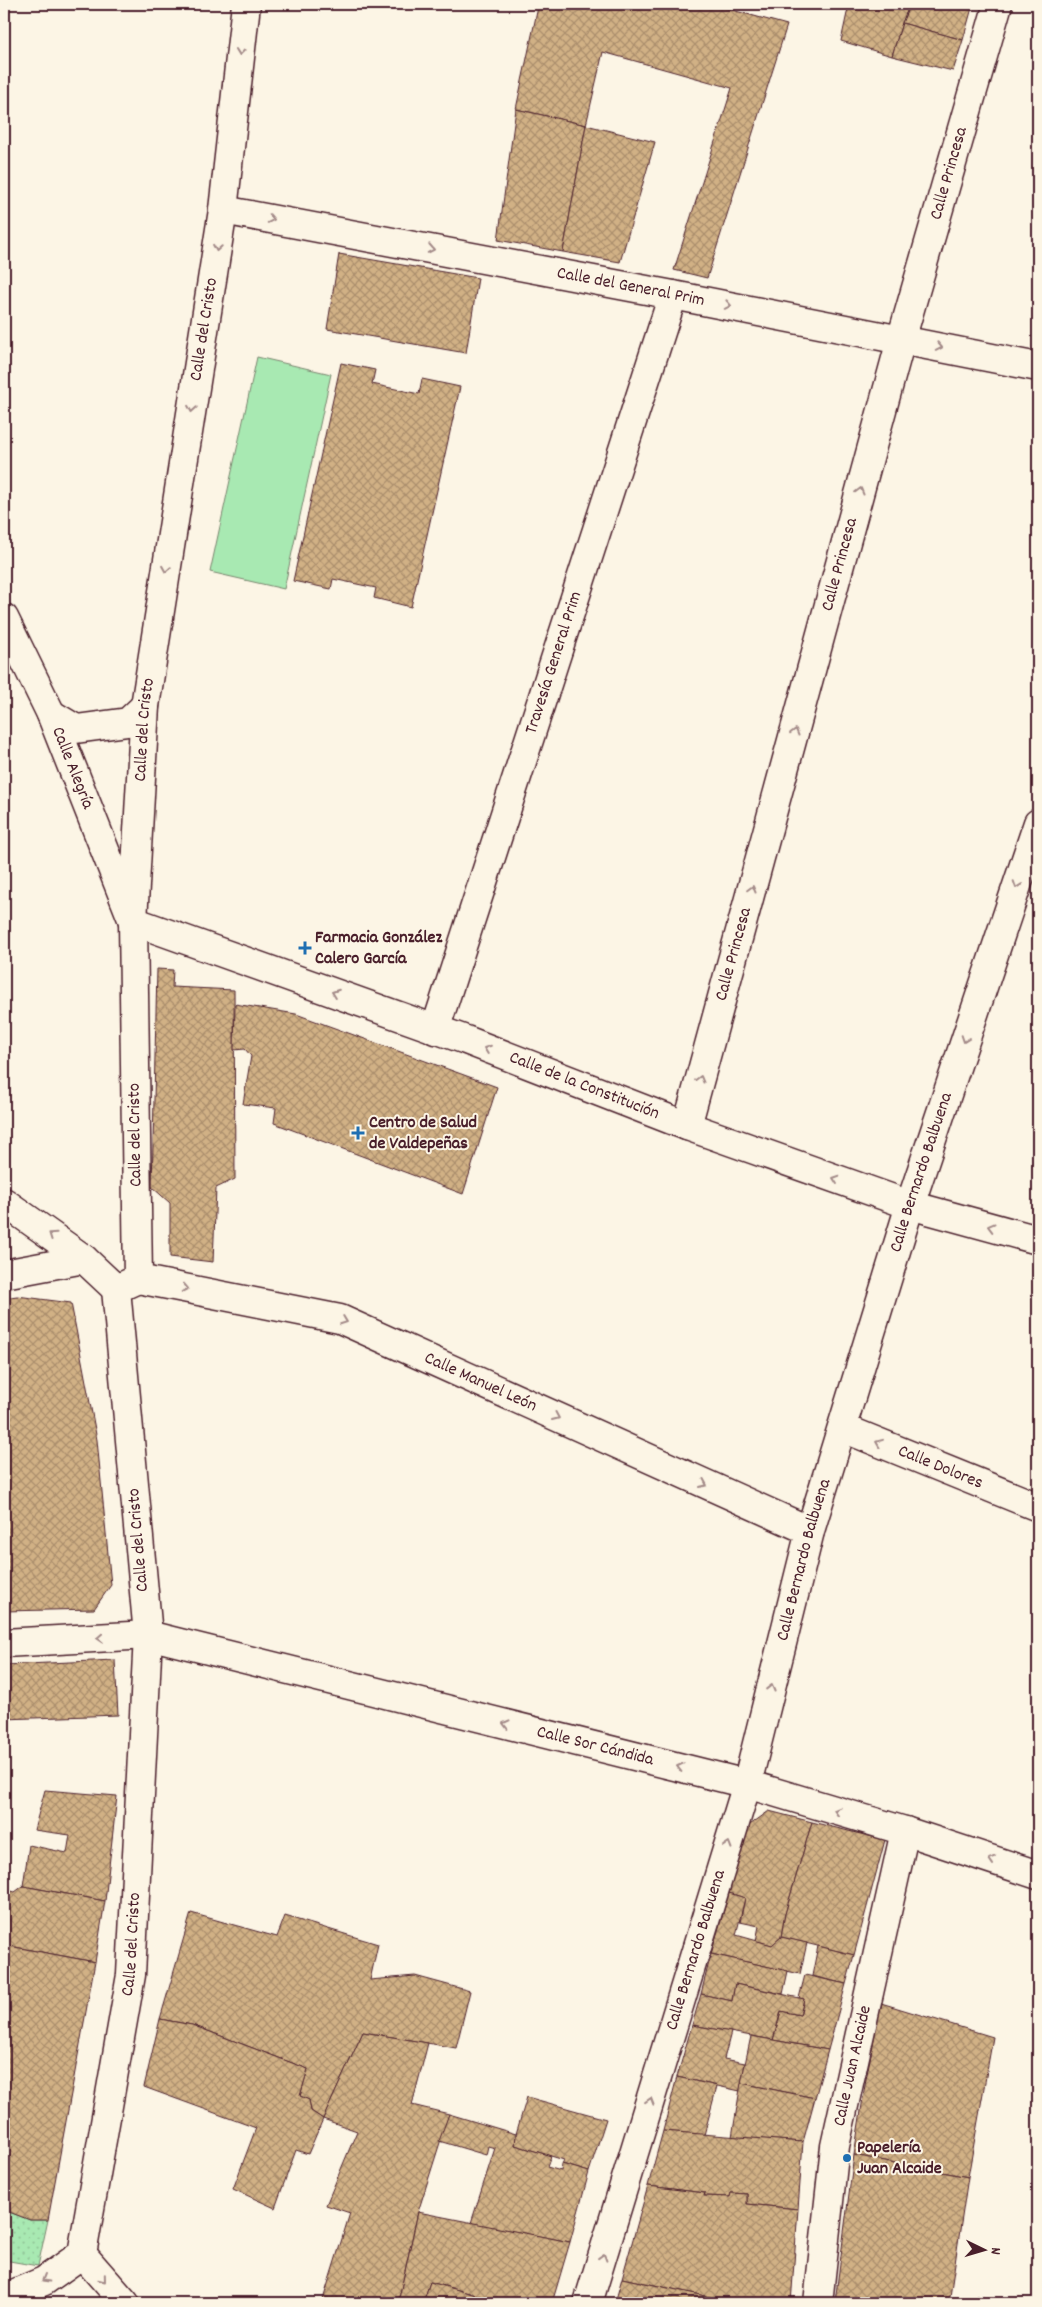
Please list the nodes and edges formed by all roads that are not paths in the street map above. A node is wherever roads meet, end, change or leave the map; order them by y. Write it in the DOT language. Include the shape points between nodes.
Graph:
graph roads {
  1 [pos="246,4"];
  2 [pos="998,4"];
  3 [pos="223,210"];
  4 [pos="673,294"];
  5 [pos="901,340"];
  6 [pos="1038,367"];
  7 [pos="4,618"];
  8 [pos="145,706"];
  9 [pos="51,714"];
  10 [pos="1038,822"];
  11 [pos="133,921"];
  12 [pos="436,1030"];
  13 [pos="687,1126"];
  14 [pos="4,1202"];
  15 [pos="910,1205"];
  16 [pos="1038,1240"];
  17 [pos="84,1258"];
  18 [pos="4,1274"];
  19 [pos="127,1284"];
  20 [pos="843,1428"];
  21 [pos="1038,1507"];
  22 [pos="810,1531"];
  23 [pos="148,1635"];
  24 [pos="4,1643"];
  25 [pos="747,1784"];
  26 [pos="905,1831"];
  27 [pos="1038,1875"];
  28 [pos="82,2254"];
  29 [pos="4,2299"];
  30 [pos="21,2303"];
  31 [pos="125,2303"];
  32 [pos="588,2303"];
  33 [pos="818,2303"];
  1 -- 3 [label="street, Calle del Cristo, one-way"];
  2 -- 5 [label="street, Calle Princesa"];
  3 -- 4 [label="street, Calle del General Prim, one-way"];
  3 -- 8 [label="street, Calle del Cristo, one-way"];
  4 -- 5 [label="street, Calle del General Prim, one-way"];
  4 -- 12 [label="street, Travesía General Prim"];
  5 -- 6 [label="street, Calle del General Prim, one-way"];
  13 -- 5 [label="street, Calle Princesa, one-way"];
  7 -- 9 [label="street, Calle Alegría"];
  8 -- 9 [label="street" via="128,722 76,729"];
  8 -- 11 [label="street, Calle del Cristo"];
  9 -- 11 [label="street, Calle Alegría"];
  10 -- 15 [label="street, Calle Bernardo Balbuena, one-way"];
  12 -- 11 [label="street, Calle de la Constitución, one-way"];
  11 -- 19 [label="street, Calle del Cristo"];
  13 -- 12 [label="street, Calle de la Constitución, one-way"];
  15 -- 13 [label="street, Calle de la Constitución, one-way"];
  17 -- 14 [label="street, one-way"];
  16 -- 15 [label="street, Calle de la Constitución, one-way"];
  15 -- 20 [label="street, Calle Bernardo Balbuena"];
  17 -- 18 [label="street"];
  17 -- 19 [label="street"];
  19 -- 22 [label="street, Calle Manuel León, one-way" via="340,1319"];
  19 -- 23 [label="street, Calle del Cristo"];
  21 -- 20 [label="street, Calle Dolores, one-way"];
  20 -- 22 [label="street, Calle Bernardo Balbuena"];
  25 -- 22 [label="street, Calle Bernardo Balbuena, one-way"];
  23 -- 24 [label="street, Calle Sor Cándida, one-way"];
  25 -- 23 [label="street, Calle Sor Cándida, one-way"];
  23 -- 28 [label="street, Calle del Cristo" via="131,1975"];
  26 -- 25 [label="street, Calle Sor Cándida, one-way"];
  32 -- 25 [label="street, Calle Bernardo Balbuena, one-way"];
  27 -- 26 [label="street, Calle Sor Cándida, one-way"];
  26 -- 33 [label="street, Calle Juan Alcaide" via="835,2146"];
  28 -- 29 [label="street, one-way" via="44,2281"];
  28 -- 31 [label="street, one-way"];
  29 -- 30 [label="street"];
}
